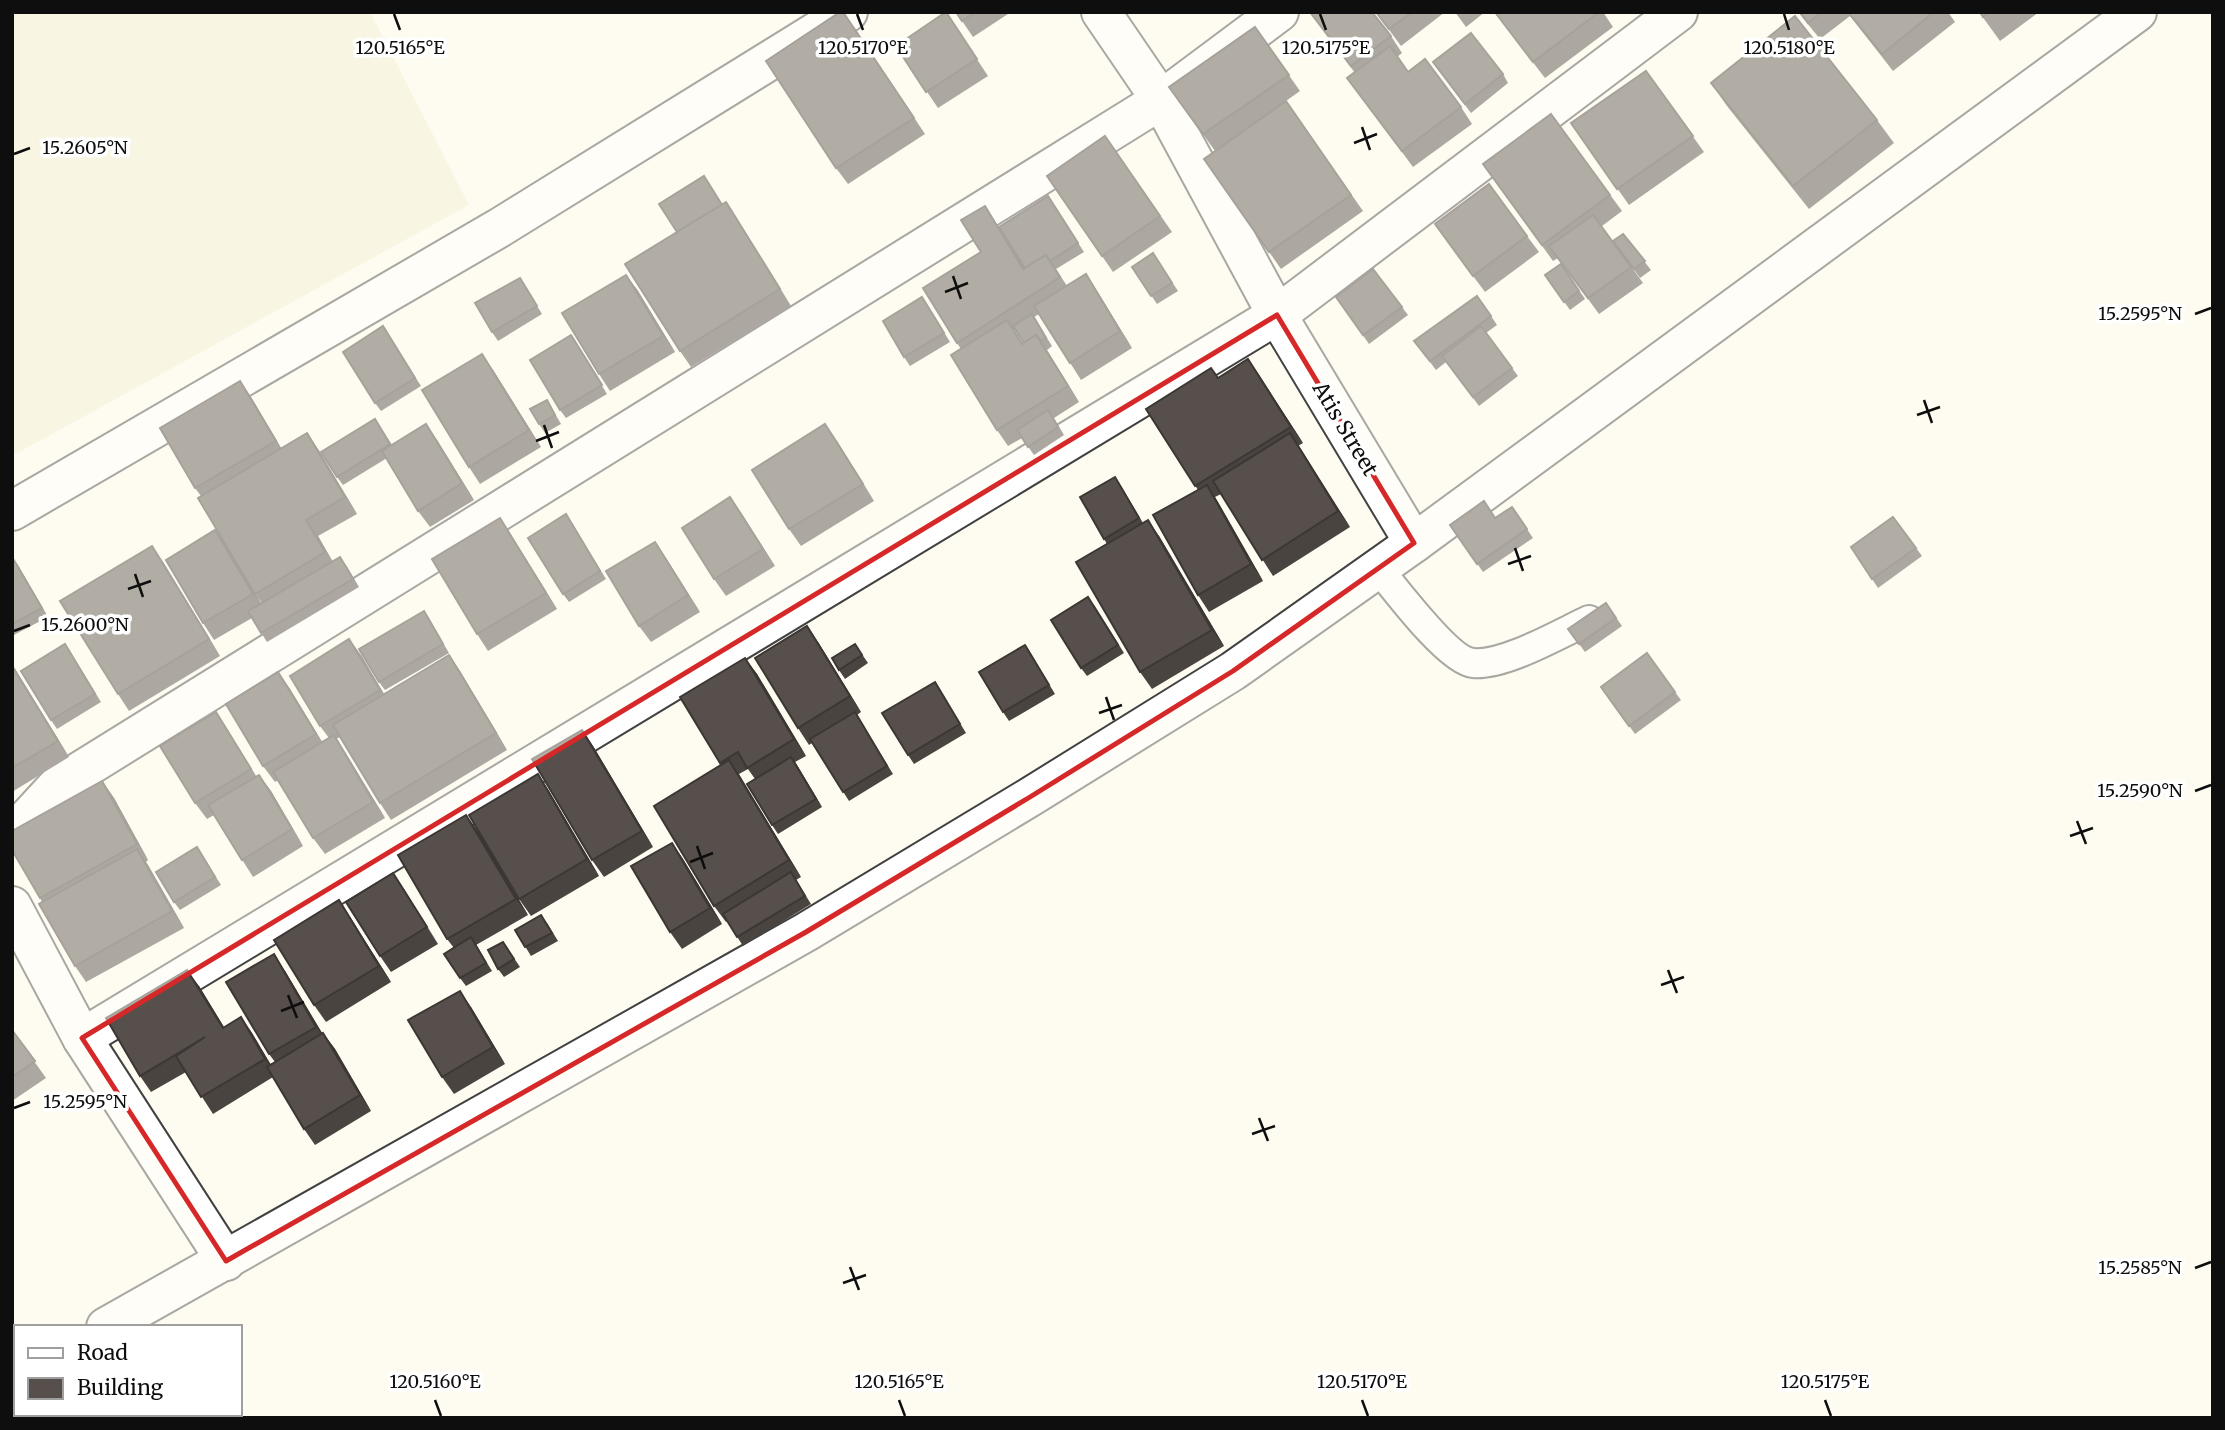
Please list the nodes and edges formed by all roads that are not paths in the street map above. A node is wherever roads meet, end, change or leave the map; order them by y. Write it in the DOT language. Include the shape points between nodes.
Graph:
graph roads {
  1 [pos="848,12"];
  2 [pos="1101,12"];
  3 [pos="1279,12"];
  4 [pos="1678,12"];
  5 [pos="2137,12"];
  6 [pos="1161,100"];
  7 [pos="1277,315"];
  8 [pos="12,511"];
  9 [pos="1414,543"];
  10 [pos="1378,568"];
  11 [pos="1589,620"];
  12 [pos="12,835"];
  13 [pos="12,906"];
  14 [pos="82,1038"];
  15 [pos="226,1261"];
  16 [pos="110,1325"];
  1 -- 8 [label="street" via="499,228"];
  2 -- 6 [label="street, Atis Street"];
  3 -- 6 [label="street"];
  4 -- 7 [label="street"];
  5 -- 9 [label="street"];
  6 -- 7 [label="street, Atis Street"];
  6 -- 12 [label="street" via="58,785"];
  7 -- 9 [label="street, Atis Street"];
  7 -- 14 [label="street"];
  9 -- 10 [label="street"];
  10 -- 11 [label="lane" via="1446,648 1471,663 1502,660"];
  10 -- 15 [label="street" via="1233,671 865,897"];
  13 -- 14 [label="street"];
  14 -- 15 [label="street"];
  15 -- 16 [label="street"];
}
